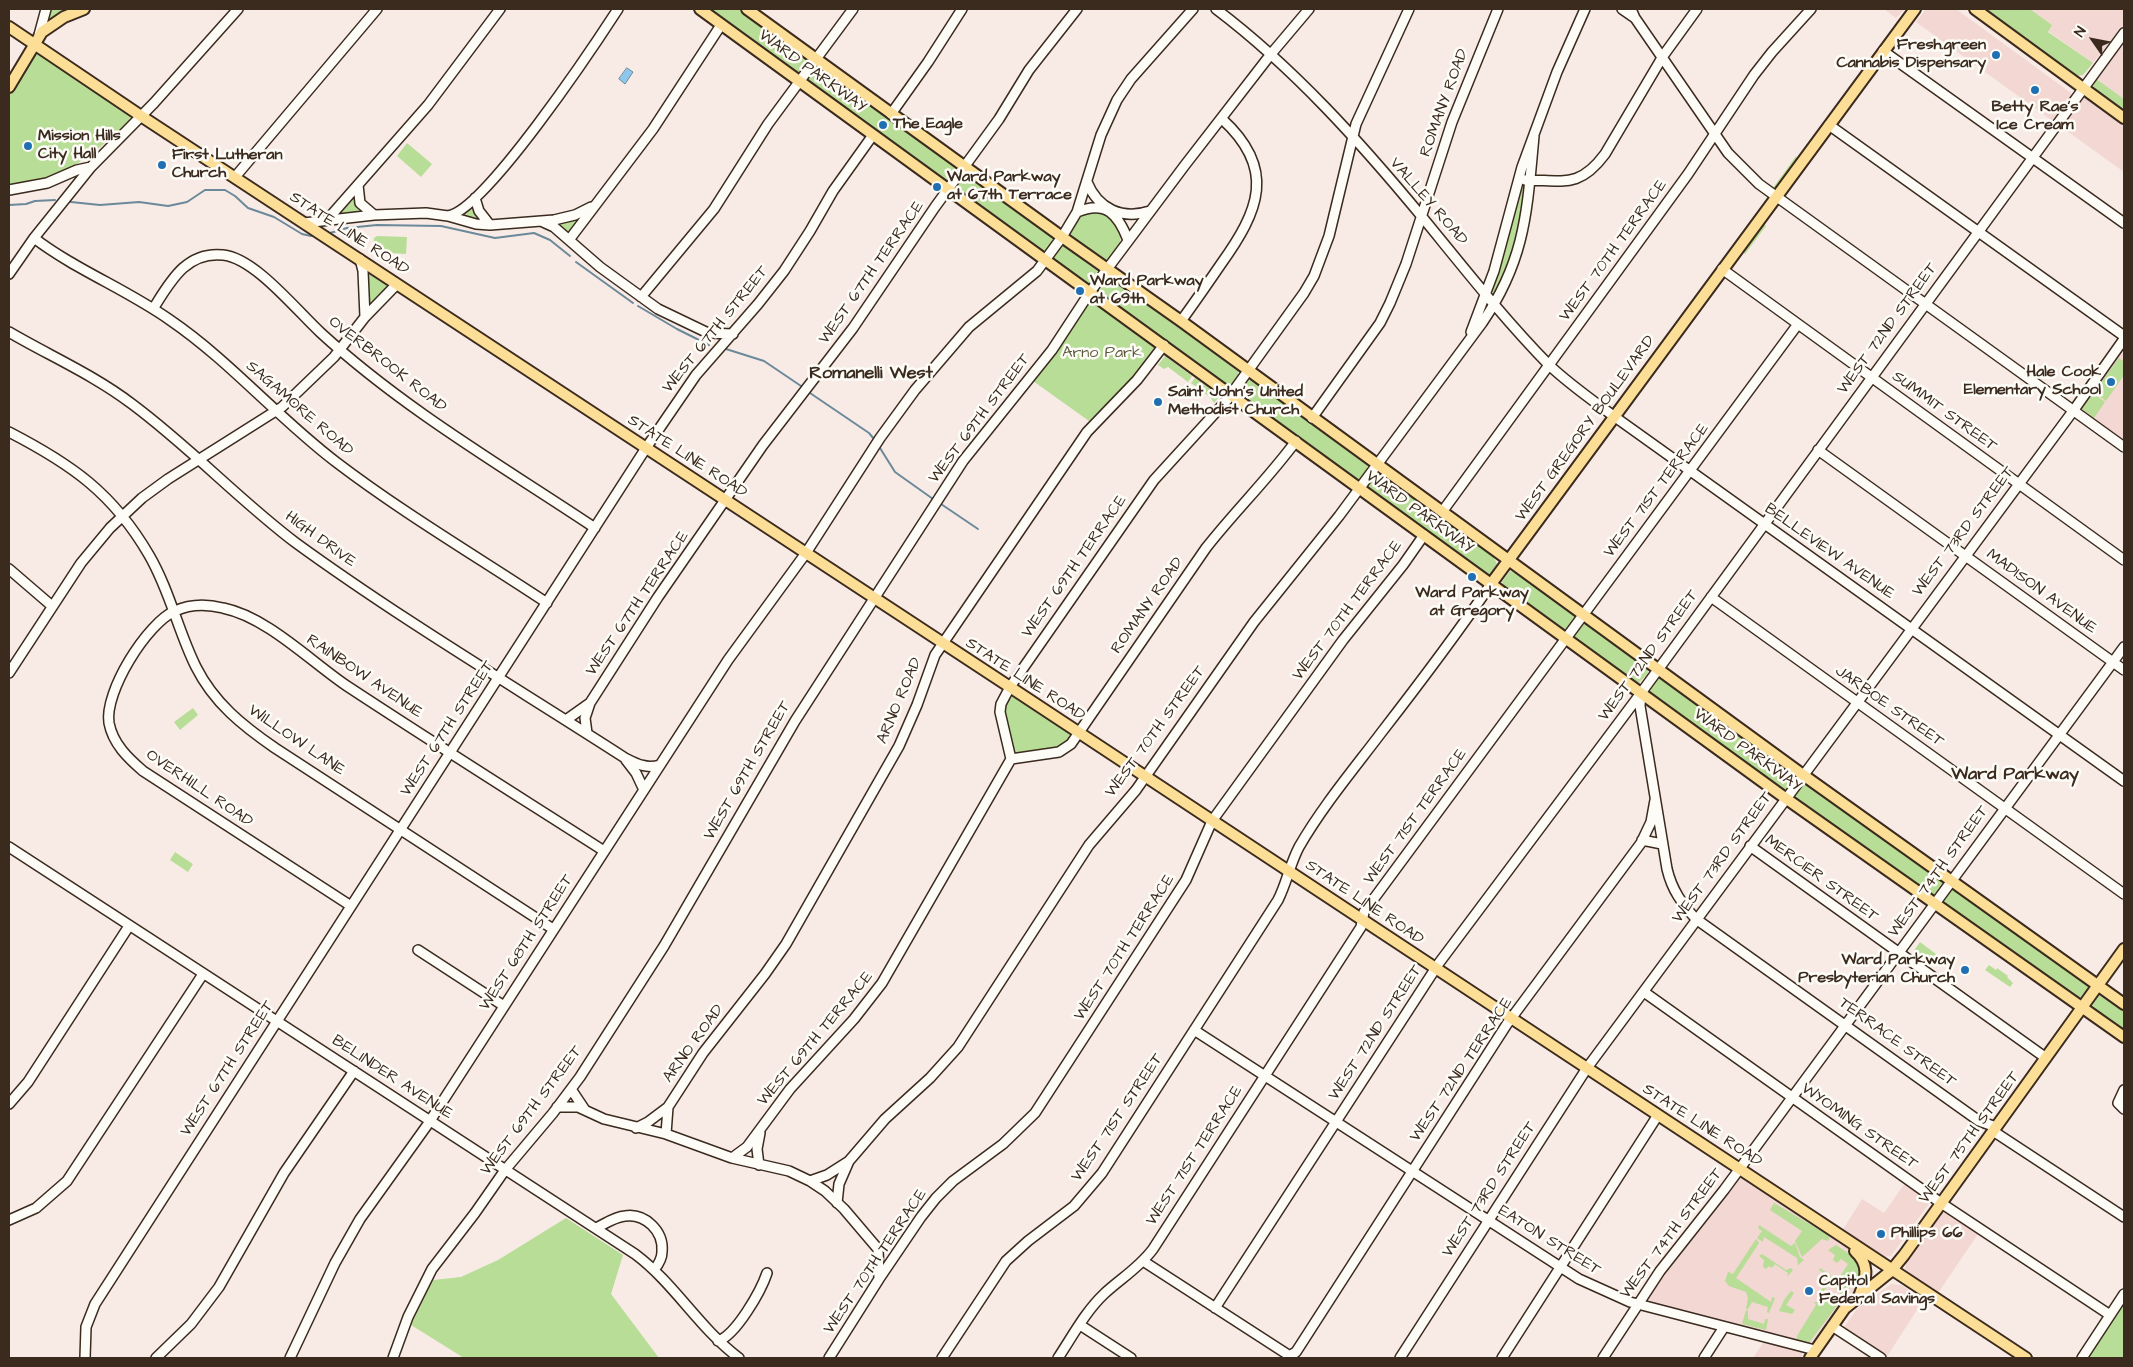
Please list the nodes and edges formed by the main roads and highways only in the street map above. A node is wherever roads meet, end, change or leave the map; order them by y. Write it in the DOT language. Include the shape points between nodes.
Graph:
graph roads {
  1 [pos="700,9"];
  2 [pos="747,9"];
  3 [pos="1915,9"];
  4 [pos="1975,9"];
  5 [pos="76,10"];
  6 [pos="9,27"];
  7 [pos="36,42"];
  8 [pos="9,87"];
  9 [pos="2124,118"];
  10 [pos="1508,560"];
  11 [pos="1491,584"];
  12 [pos="2124,949"];
  13 [pos="2098,986"];
  14 [pos="2124,1004"];
  15 [pos="2082,1008"];
  16 [pos="2124,1037"];
  17 [pos="1850,1244"];
  18 [pos="1891,1270"];
  19 [pos="1860,1296"];
  20 [pos="1812,1354"];
  21 [pos="2026,1358"];
  1 -- 11 [label="main road, WARD PARKWAY"];
  2 -- 10 [label="main road, WARD PARKWAY"];
  3 -- 10 [label="main road, WEST GREGORY BOULEVARD"];
  4 -- 9 [label="main road"];
  5 -- 7 [label="main road" via="49,27"];
  6 -- 7 [label="main road, STATE LINE ROAD"];
  7 -- 8 [label="main road"];
  7 -- 17 [label="main road, STATE LINE ROAD" via="141,116 1740,1168"];
  10 -- 11 [label="main road, WEST GREGORY BOULEVARD"];
  10 -- 13 [label="main road, WARD PARKWAY"];
  11 -- 15 [label="main road, WARD PARKWAY"];
  12 -- 13 [label="main road, WEST 75TH STREET"];
  13 -- 14 [label="main road, WARD PARKWAY"];
  13 -- 15 [label="main road, WEST 75TH STREET"];
  15 -- 16 [label="main road, WARD PARKWAY"];
  15 -- 18 [label="main road, WEST 75TH STREET"];
  17 -- 18 [label="main road, STATE LINE ROAD"];
  17 -- 19 [label="main road" via="1866,1267 1866,1281"];
  18 -- 19 [label="main road, WEST 75TH STREET"];
  18 -- 21 [label="main road, STATE LINE ROAD"];
  19 -- 20 [label="main road, WEST 75TH STREET" via="1845,1308"];
}
